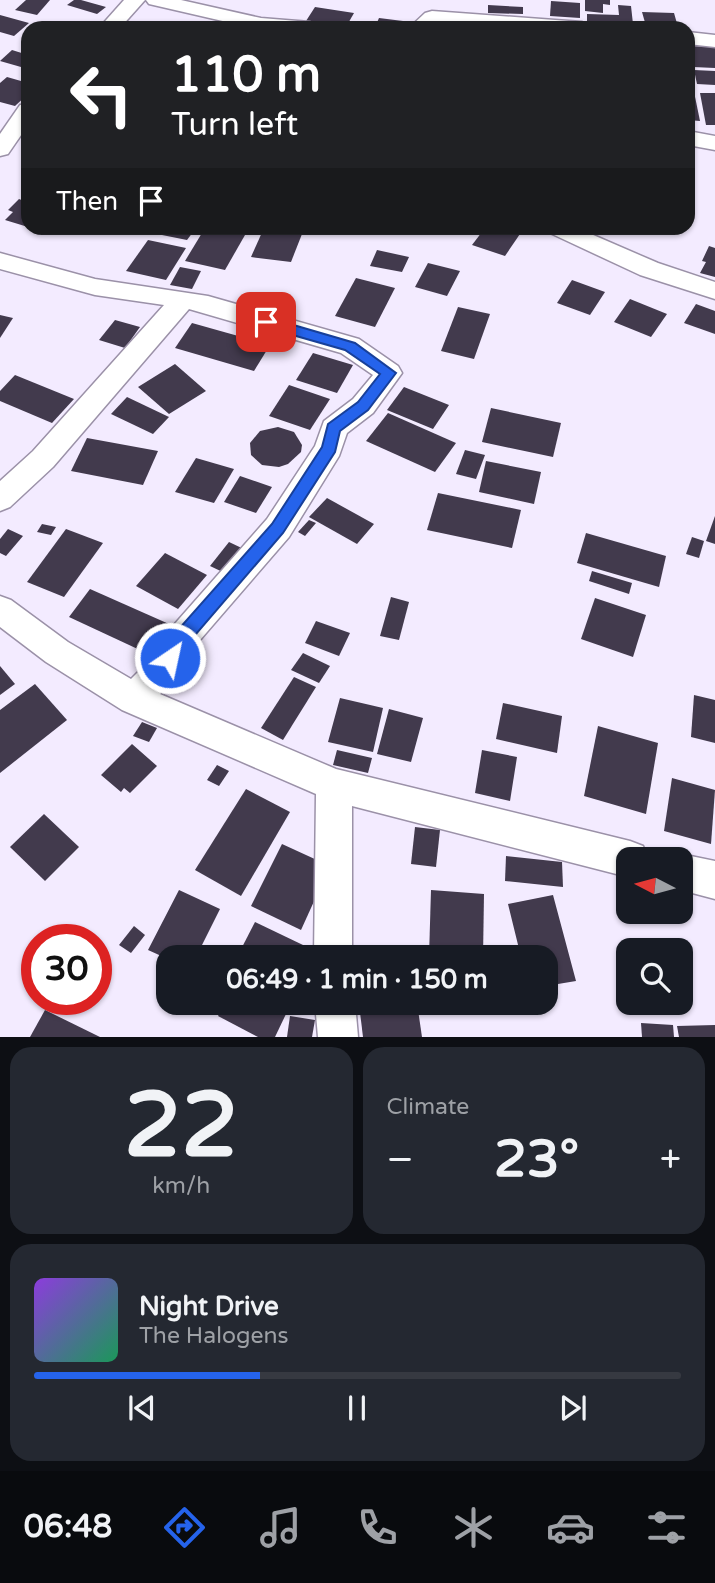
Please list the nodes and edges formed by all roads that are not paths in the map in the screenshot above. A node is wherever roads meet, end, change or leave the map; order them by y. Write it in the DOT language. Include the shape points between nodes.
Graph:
graph roads {
  1 [pos="135,0"];
  2 [pos="156,0"];
  3 [pos="541,4"];
  4 [pos="116,21"];
  5 [pos="248,21"];
  6 [pos="427,21"];
  7 [pos="495,21"];
  8 [pos="543,21"];
  9 [pos="695,39"];
  10 [pos="715,41"];
  11 [pos="16,116"];
  12 [pos="695,139"];
  13 [pos="715,143"];
  14 [pos="0,149"];
  15 [pos="574,235"];
  16 [pos="0,261"];
  17 [pos="715,290"];
  18 [pos="182,300"];
  19 [pos="0,499"];
  20 [pos="0,609"];
  21 [pos="134,699"];
  22 [pos="334,785"];
  23 [pos="616,856"];
  24 [pos="693,875"];
  25 [pos="715,880"];
  26 [pos="333,945"];
  27 [pos="336,1015"];
  28 [pos="338,1037"];
  1 -- 4 [label="street"];
  2 -- 5 [label="street"];
  3 -- 8 [label="street"];
  6 -- 7 [label="street" via="432,17"];
  9 -- 10 [label="street"];
  11 -- 14 [label="street"];
  12 -- 13 [label="street"];
  15 -- 17 [label="street" via="649,269"];
  16 -- 18 [label="street" via="95,287"];
  18 -- 19 [label="street" via="43,459"];
  18 -- 21 [label="street" via="350,346 389,373 363,406 334,428 329,448 278,528"];
  20 -- 21 [label="street" via="57,652"];
  21 -- 22 [label="street"];
  22 -- 23 [label="street"];
  22 -- 26 [label="street"];
  24 -- 25 [label="street"];
  27 -- 28 [label="street"];
}
